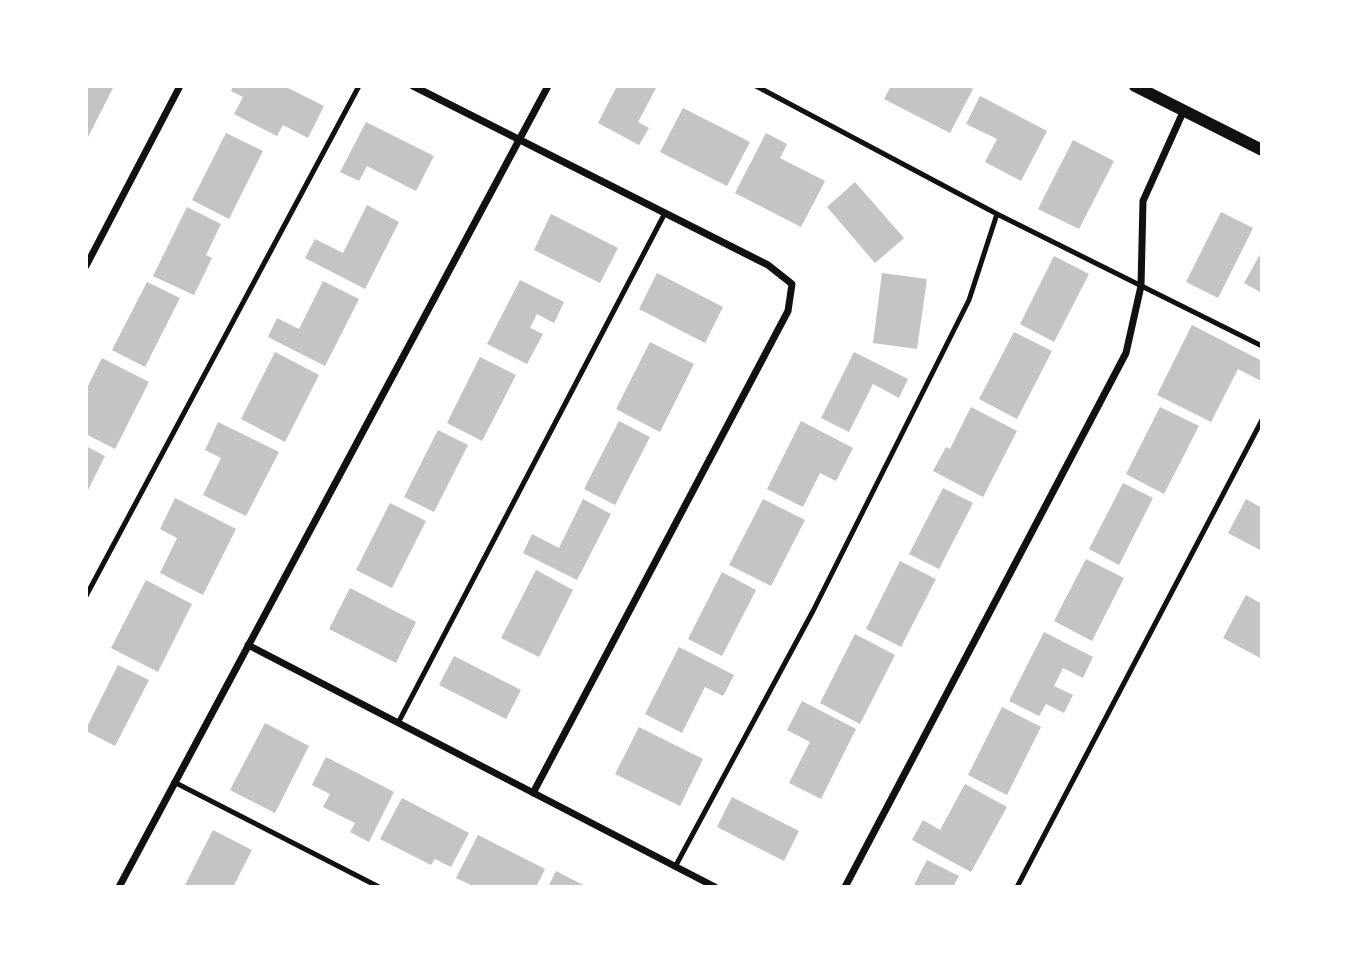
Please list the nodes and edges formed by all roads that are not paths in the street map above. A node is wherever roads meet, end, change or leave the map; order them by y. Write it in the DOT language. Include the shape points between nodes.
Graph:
graph roads {
  1 [pos="180,86"];
  2 [pos="359,86"];
  3 [pos="413,86"];
  4 [pos="548,86"];
  5 [pos="756,86"];
  6 [pos="1135,86"];
  7 [pos="1184,110"];
  8 [pos="519,140"];
  9 [pos="1262,150"];
  10 [pos="665,213"];
  11 [pos="996,214"];
  12 [pos="86,266"];
  13 [pos="1141,286"];
  14 [pos="1262,346"];
  15 [pos="1262,420"];
  16 [pos="86,596"];
  17 [pos="248,645"];
  18 [pos="398,723"];
  19 [pos="174,782"];
  20 [pos="533,793"];
  21 [pos="675,867"];
  22 [pos="119,887"];
  23 [pos="379,887"];
  24 [pos="715,887"];
  25 [pos="845,887"];
  26 [pos="1017,887"];
  1 -- 12 [label="street"];
  2 -- 16 [label="lane"];
  3 -- 8 [label="street"];
  4 -- 8 [label="street"];
  5 -- 11 [label="lane"];
  6 -- 7 [label="street"];
  7 -- 9 [label="street"];
  7 -- 13 [label="street" via="1143,201"];
  8 -- 10 [label="street"];
  8 -- 17 [label="street"];
  10 -- 18 [label="lane"];
  10 -- 20 [label="street" via="768,265 792,284 788,311"];
  11 -- 13 [label="lane"];
  11 -- 21 [label="lane" via="969,300 813,611"];
  13 -- 14 [label="lane"];
  13 -- 25 [label="street" via="1126,353"];
  15 -- 26 [label="lane"];
  17 -- 18 [label="street"];
  17 -- 19 [label="street"];
  18 -- 20 [label="street"];
  19 -- 22 [label="street"];
  19 -- 23 [label="lane"];
  20 -- 21 [label="street"];
  21 -- 24 [label="street"];
}
